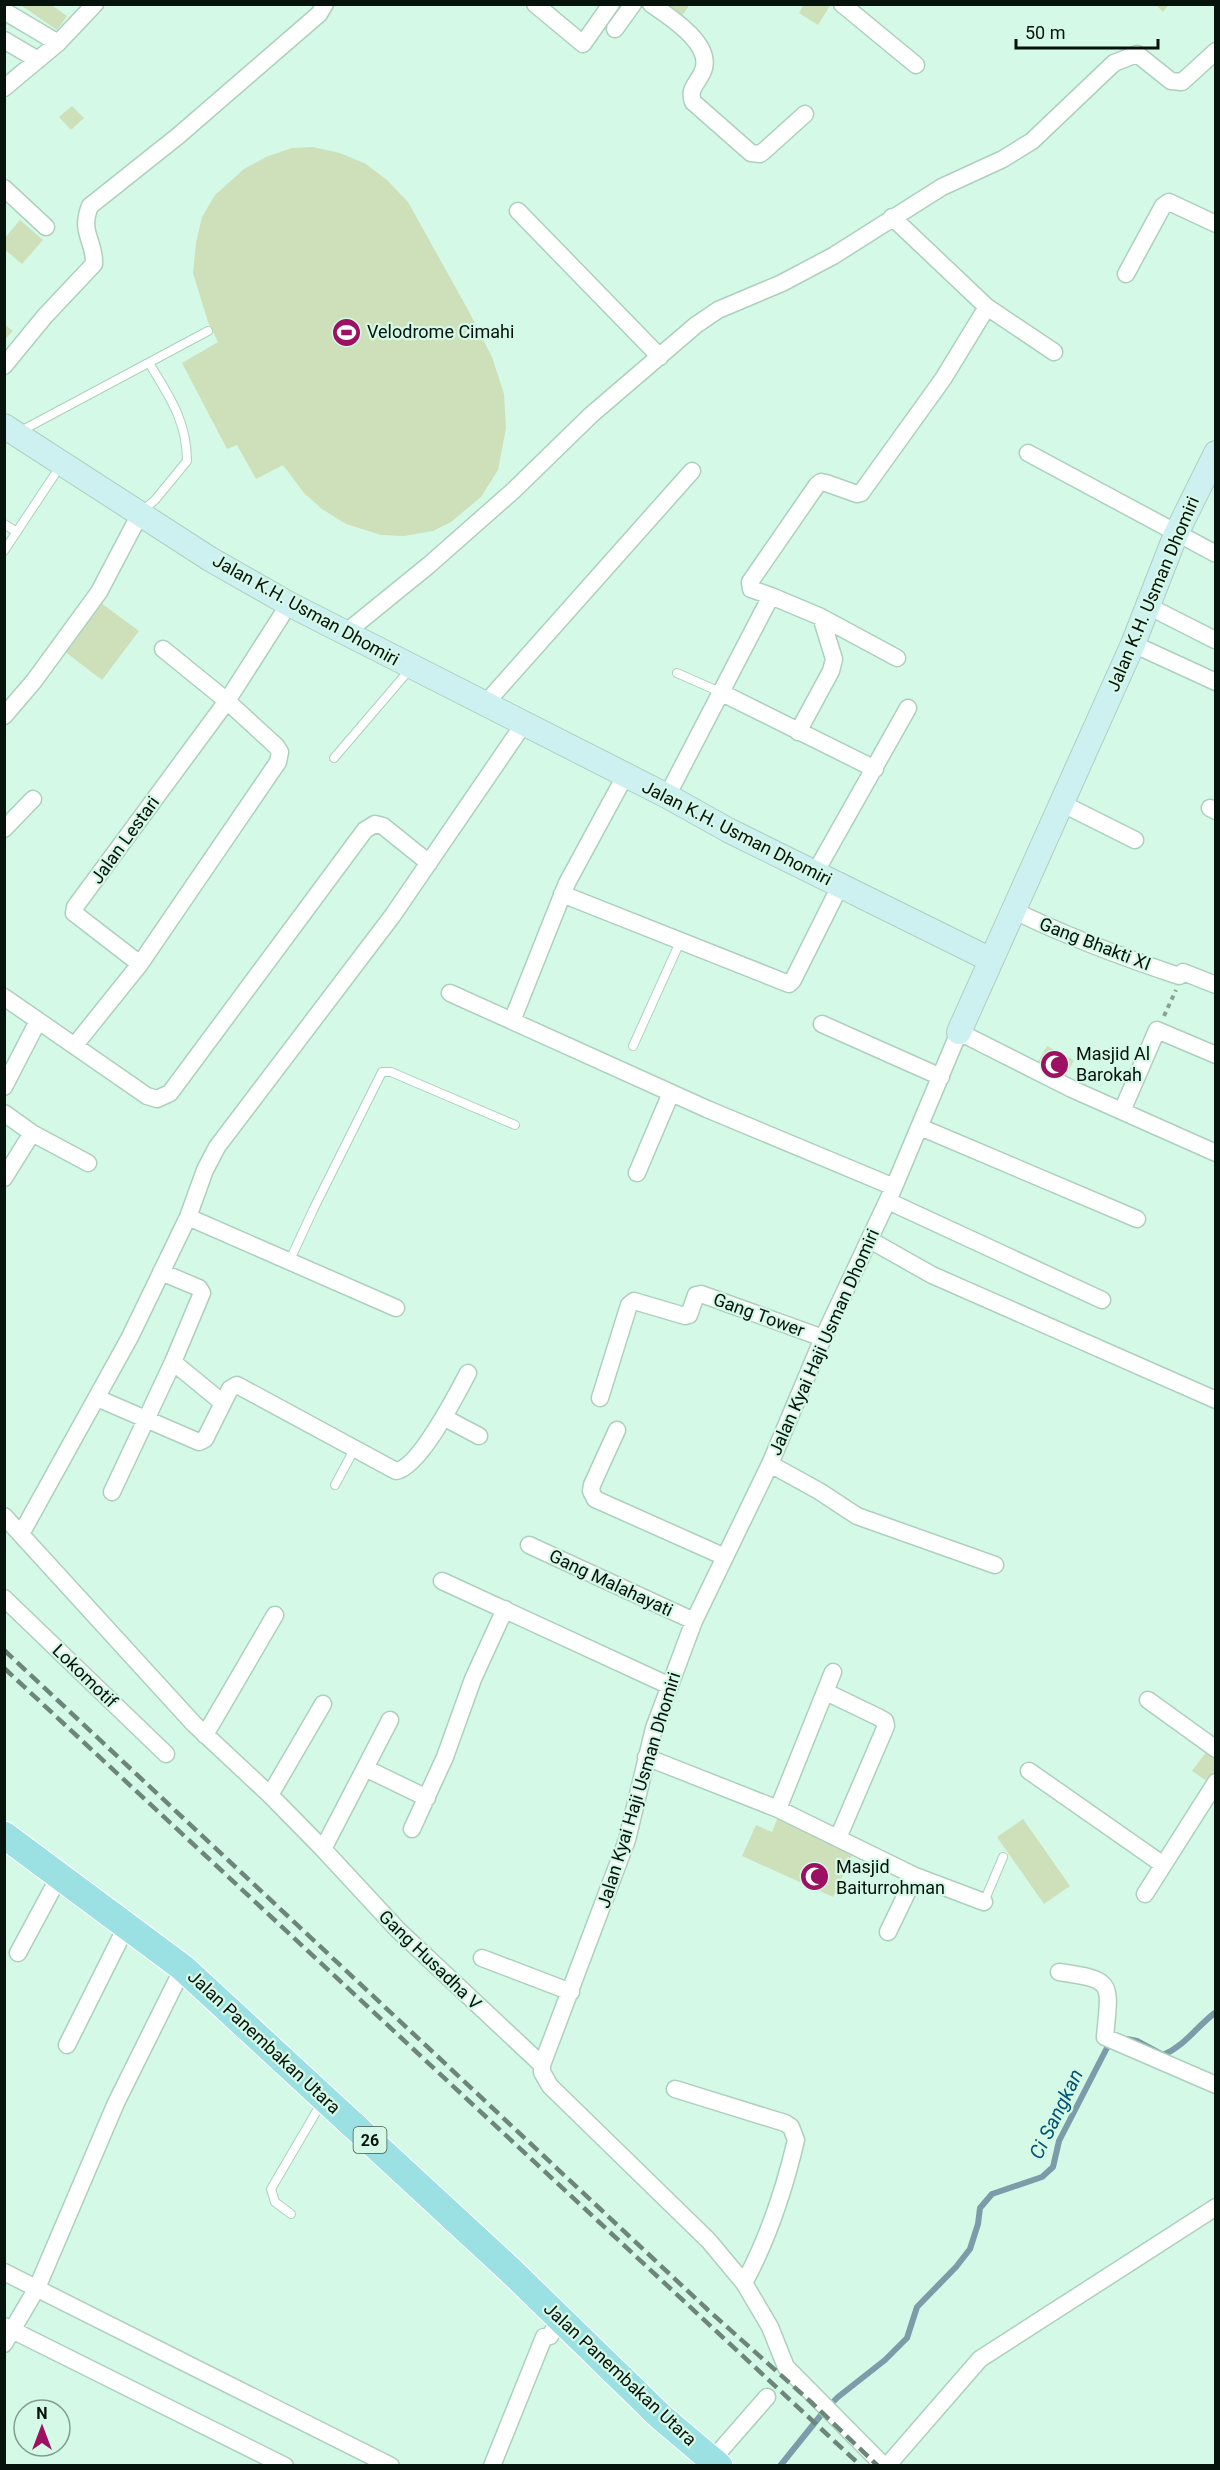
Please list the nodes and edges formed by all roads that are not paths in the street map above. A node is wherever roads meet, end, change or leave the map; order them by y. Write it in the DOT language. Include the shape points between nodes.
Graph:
graph roads {
  1 [pos="95,4"];
  2 [pos="325,4"];
  3 [pos="535,4"];
  4 [pos="611,4"];
  5 [pos="633,4"];
  6 [pos="651,4"];
  7 [pos="842,4"];
  8 [pos="4,11"];
  9 [pos="615,29"];
  10 [pos="4,40"];
  11 [pos="58,43"];
  12 [pos="1215,51"];
  13 [pos="38,60"];
  14 [pos="916,65"];
  15 [pos="4,87"];
  16 [pos="805,114"];
  17 [pos="4,188"];
  18 [pos="518,211"];
  19 [pos="892,217"];
  20 [pos="1215,224"];
  21 [pos="46,227"];
  22 [pos="1126,274"];
  23 [pos="987,307"];
  24 [pos="208,331"];
  25 [pos="1054,352"];
  26 [pos="660,357"];
  27 [pos="149,363"];
  28 [pos="4,366"];
  29 [pos="10,430"];
  30 [pos="1028,453"];
  31 [pos="1215,453"];
  32 [pos="63,462"];
  33 [pos="692,471"];
  34 [pos="141,512"];
  35 [pos="4,524"];
  36 [pos="17,532"];
  37 [pos="1176,534"];
  38 [pos="4,551"];
  39 [pos="1215,555"];
  40 [pos="771,596"];
  41 [pos="289,604"];
  42 [pos="1148,606"];
  43 [pos="820,617"];
  44 [pos="344,634"];
  45 [pos="1215,640"];
  46 [pos="1133,644"];
  47 [pos="163,649"];
  48 [pos="897,658"];
  49 [pos="411,667"];
  50 [pos="677,673"];
  51 [pos="1215,682"];
  52 [pos="720,692"];
  53 [pos="227,701"];
  54 [pos="484,705"];
  55 [pos="908,708"];
  56 [pos="4,716"];
  57 [pos="523,725"];
  58 [pos="798,732"];
  59 [pos="333,758"];
  60 [pos="875,769"];
  61 [pos="625,776"];
  62 [pos="666,796"];
  63 [pos="33,799"];
  64 [pos="1061,803"];
  65 [pos="5,828"];
  66 [pos="1135,840"];
  67 [pos="429,863"];
  68 [pos="814,873"];
  69 [pos="840,886"];
  70 [pos="562,894"];
  71 [pos="1013,910"];
  72 [pos="680,942"];
  73 [pos="991,960"];
  74 [pos="140,963"];
  75 [pos="1215,985"];
  76 [pos="450,993"];
  77 [pos="4,997"];
  78 [pos="38,1021"];
  79 [pos="512,1021"];
  80 [pos="822,1024"];
  81 [pos="959,1032"];
  82 [pos="75,1045"];
  83 [pos="633,1046"];
  84 [pos="1215,1055"];
  85 [pos="941,1077"];
  86 [pos="4,1087"];
  87 [pos="671,1093"];
  88 [pos="1122,1111"];
  89 [pos="4,1113"];
  90 [pos="515,1125"];
  91 [pos="920,1127"];
  92 [pos="32,1133"];
  93 [pos="1215,1154"];
  94 [pos="88,1163"];
  95 [pos="637,1173"];
  96 [pos="4,1178"];
  97 [pos="891,1194"];
  98 [pos="188,1217"];
  99 [pos="1137,1219"];
  100 [pos="870,1240"];
  101 [pos="289,1262"];
  102 [pos="161,1272"];
  103 [pos="1102,1300"];
  104 [pos="396,1308"];
  105 [pos="823,1338"];
  106 [pos="173,1362"];
  107 [pos="468,1373"];
  108 [pos="97,1398"];
  109 [pos="600,1398"];
  110 [pos="1215,1400"];
  111 [pos="223,1403"];
  112 [pos="445,1418"];
  113 [pos="145,1420"];
  114 [pos="617,1430"];
  115 [pos="479,1436"];
  116 [pos="355,1448"];
  117 [pos="770,1464"];
  118 [pos="335,1485"];
  119 [pos="112,1492"];
  120 [pos="4,1516"];
  121 [pos="21,1534"];
  122 [pos="529,1545"];
  123 [pos="725,1557"];
  124 [pos="995,1565"];
  125 [pos="442,1581"];
  126 [pos="4,1599"];
  127 [pos="505,1609"];
  128 [pos="275,1615"];
  129 [pos="694,1621"];
  130 [pos="833,1672"];
  131 [pos="670,1686"];
  132 [pos="826,1692"];
  133 [pos="1148,1700"];
  134 [pos="323,1704"];
  135 [pos="390,1720"];
  136 [pos="200,1730"];
  137 [pos="1215,1749"];
  138 [pos="166,1754"];
  139 [pos="646,1757"];
  140 [pos="367,1769"];
  141 [pos="1029,1771"];
  142 [pos="1215,1782"];
  143 [pos="270,1795"];
  144 [pos="427,1798"];
  145 [pos="778,1809"];
  146 [pos="412,1829"];
  147 [pos="4,1835"];
  148 [pos="838,1838"];
  149 [pos="323,1849"];
  150 [pos="1003,1857"];
  151 [pos="1162,1864"];
  152 [pos="60,1875"];
  153 [pos="915,1876"];
  154 [pos="1145,1894"];
  155 [pos="984,1902"];
  156 [pos="127,1925"];
  157 [pos="888,1932"];
  158 [pos="18,1953"];
  159 [pos="483,1958"];
  160 [pos="183,1968"];
  161 [pos="1059,1972"];
  162 [pos="571,1992"];
  163 [pos="66,2045"];
  164 [pos="542,2065"];
  165 [pos="1215,2085"];
  166 [pos="675,2089"];
  167 [pos="324,2097"];
  168 [pos="1215,2207"];
  169 [pos="291,2214"];
  170 [pos="4,2272"];
  171 [pos="744,2283"];
  172 [pos="37,2288"];
  173 [pos="560,2318"];
  174 [pos="7,2334"];
  175 [pos="767,2397"];
  176 [pos="715,2463"];
  177 [pos="285,2466"];
  178 [pos="391,2466"];
  179 [pos="492,2466"];
  180 [pos="885,2466"];
  1 -- 11 [label="street"];
  2 -- 28 [label="street" via="319,14 204,114 90,206 85,220 94,264"];
  3 -- 4 [label="street" via="584,44"];
  5 -- 9 [label="street"];
  6 -- 16 [label="street" via="701,47 704,69 693,86 693,102 751,153 760,154"];
  7 -- 14 [label="street"];
  8 -- 11 [label="street"];
  10 -- 13 [label="street"];
  11 -- 13 [label="street"];
  12 -- 19 [label="street" via="1182,82 1171,81 1137,54 1114,63 1032,141"];
  13 -- 15 [label="street"];
  17 -- 21 [label="street"];
  18 -- 26 [label="street"];
  19 -- 23 [label="street"];
  19 -- 26 [label="street" via="782,283 718,310"];
  20 -- 22 [label="street" via="1169,202 1163,206"];
  23 -- 25 [label="street"];
  23 -- 40 [label="street" via="943,379 861,493 821,482 817,485 750,582 751,589"];
  24 -- 27 [label="lane"];
  26 -- 44 [label="street" via="591,415 497,505"];
  27 -- 29 [label="lane"];
  27 -- 34 [label="lane" via="177,410 187,439 187,461"];
  29 -- 32 [label="main road, Jalan K.H. Usman Dhomiri"];
  30 -- 37 [label="street"];
  31 -- 37 [label="main road, Jalan K.H. Usman Dhomiri"];
  32 -- 34 [label="main road, Jalan K.H. Usman Dhomiri"];
  32 -- 36 [label="lane"];
  33 -- 54 [label="street"];
  34 -- 41 [label="main road, Jalan K.H. Usman Dhomiri" via="210,559"];
  34 -- 56 [label="street" via="99,592"];
  35 -- 36 [label="lane"];
  36 -- 38 [label="lane"];
  37 -- 39 [label="street"];
  37 -- 42 [label="main road, Jalan K.H. Usman Dhomiri"];
  40 -- 43 [label="street"];
  40 -- 52 [label="street"];
  41 -- 44 [label="main road, Jalan K.H. Usman Dhomiri"];
  41 -- 53 [label="street"];
  42 -- 45 [label="street"];
  42 -- 46 [label="main road, Jalan K.H. Usman Dhomiri"];
  43 -- 48 [label="street"];
  43 -- 58 [label="street" via="834,659"];
  44 -- 49 [label="main road, Jalan K.H. Usman Dhomiri"];
  46 -- 51 [label="street"];
  46 -- 64 [label="main road, Jalan K.H. Usman Dhomiri"];
  47 -- 53 [label="street"];
  49 -- 54 [label="main road, Jalan K.H. Usman Dhomiri"];
  49 -- 59 [label="lane"];
  50 -- 52 [label="lane"];
  52 -- 58 [label="street"];
  52 -- 62 [label="street"];
  53 -- 74 [label="street" via="276,746 280,752 278,762"];
  53 -- 74 [label="street, Jalan Lestari" via="75,907 74,913"];
  54 -- 57 [label="main road, Jalan K.H. Usman Dhomiri"];
  55 -- 60 [label="street"];
  57 -- 61 [label="main road, Jalan K.H. Usman Dhomiri"];
  57 -- 67 [label="street"];
  58 -- 60 [label="street"];
  60 -- 68 [label="street"];
  61 -- 62 [label="main road, Jalan K.H. Usman Dhomiri"];
  61 -- 70 [label="street"];
  62 -- 68 [label="main road, Jalan K.H. Usman Dhomiri"];
  63 -- 65 [label="street"];
  64 -- 66 [label="street"];
  64 -- 71 [label="main road, Jalan K.H. Usman Dhomiri"];
  67 -- 82 [label="street" via="383,826 375,824 365,830 163,1097 147,1096"];
  67 -- 98 [label="street" via="326,1006 217,1147"];
  68 -- 69 [label="main road, Jalan K.H. Usman Dhomiri"];
  69 -- 72 [label="street" via="789,984"];
  69 -- 73 [label="main road, Jalan K.H. Usman Dhomiri"];
  70 -- 72 [label="street"];
  70 -- 79 [label="street"];
  71 -- 73 [label="main road, Jalan K.H. Usman Dhomiri"];
  71 -- 75 [label="street, Gang Bhakti XI" via="1085,943"];
  72 -- 83 [label="lane"];
  73 -- 81 [label="main road, Jalan Kyai Haji Usman Dhomiri"];
  74 -- 82 [label="street"];
  76 -- 79 [label="street"];
  77 -- 78 [label="street"];
  78 -- 82 [label="street"];
  78 -- 86 [label="street"];
  79 -- 87 [label="street"];
  80 -- 85 [label="street"];
  81 -- 85 [label="street, Jalan Kyai Haji Usman Dhomiri"];
  81 -- 88 [label="street"];
  84 -- 88 [label="street" via="1157,1030"];
  85 -- 91 [label="street, Jalan Kyai Haji Usman Dhomiri"];
  87 -- 95 [label="street"];
  87 -- 97 [label="street"];
  88 -- 93 [label="street"];
  89 -- 92 [label="street"];
  90 -- 101 [label="lane" via="391,1072 382,1072"];
  91 -- 97 [label="street, Jalan Kyai Haji Usman Dhomiri"];
  91 -- 99 [label="street"];
  92 -- 94 [label="street"];
  92 -- 96 [label="street"];
  97 -- 100 [label="street, Jalan Kyai Haji Usman Dhomiri"];
  97 -- 103 [label="street"];
  98 -- 101 [label="street"];
  98 -- 102 [label="street"];
  100 -- 105 [label="street, Jalan Kyai Haji Usman Dhomiri"];
  100 -- 110 [label="street" via="942,1280"];
  101 -- 104 [label="street"];
  102 -- 106 [label="street" via="199,1288 202,1293"];
  102 -- 108 [label="street"];
  105 -- 109 [label="street, Gang Tower" via="701,1294 696,1295 686,1316 634,1301 629,1305"];
  105 -- 117 [label="street, Jalan Kyai Haji Usman Dhomiri"];
  106 -- 111 [label="street"];
  106 -- 113 [label="street"];
  107 -- 112 [label="street"];
  108 -- 113 [label="street"];
  108 -- 121 [label="street"];
  111 -- 113 [label="street" via="202,1442"];
  111 -- 116 [label="street" via="230,1389 237,1385"];
  112 -- 115 [label="street"];
  112 -- 116 [label="street" via="402,1470 396,1471"];
  113 -- 119 [label="street"];
  114 -- 123 [label="street" via="592,1485 595,1499"];
  116 -- 118 [label="lane"];
  117 -- 123 [label="street, Jalan Kyai Haji Usman Dhomiri"];
  117 -- 124 [label="street" via="856,1516"];
  120 -- 121 [label="street, Gang Husadha V"];
  121 -- 136 [label="street, Gang Husadha V"];
  122 -- 129 [label="street, Gang Malahayati"];
  123 -- 129 [label="street, Jalan Kyai Haji Usman Dhomiri"];
  125 -- 127 [label="street"];
  126 -- 138 [label="street, Lokomotif"];
  127 -- 131 [label="street"];
  127 -- 144 [label="street"];
  128 -- 136 [label="street"];
  129 -- 131 [label="street, Jalan Kyai Haji Usman Dhomiri"];
  130 -- 132 [label="street"];
  131 -- 139 [label="street, Jalan Kyai Haji Usman Dhomiri"];
  132 -- 145 [label="street"];
  132 -- 148 [label="street" via="878,1717 886,1726"];
  133 -- 137 [label="street"];
  134 -- 143 [label="street"];
  135 -- 140 [label="street"];
  136 -- 143 [label="street, Gang Husadha V"];
  139 -- 145 [label="street"];
  139 -- 162 [label="street, Jalan Kyai Haji Usman Dhomiri" via="627,1840"];
  140 -- 144 [label="street"];
  140 -- 149 [label="street"];
  141 -- 151 [label="street"];
  142 -- 151 [label="street"];
  143 -- 149 [label="street, Gang Husadha V"];
  144 -- 146 [label="street"];
  145 -- 148 [label="street"];
  147 -- 152 [label="main road, Jalan Panembakan Utara / 26"];
  148 -- 153 [label="street"];
  149 -- 164 [label="street, Gang Husadha V" via="398,1930"];
  150 -- 155 [label="lane"];
  151 -- 154 [label="street"];
  152 -- 156 [label="main road, Jalan Panembakan Utara / 26"];
  152 -- 158 [label="street"];
  153 -- 155 [label="street"];
  153 -- 157 [label="street"];
  156 -- 160 [label="main road, Jalan Panembakan Utara / 26"];
  156 -- 163 [label="street"];
  159 -- 162 [label="street"];
  160 -- 167 [label="main road, Jalan Panembakan Utara / 26"];
  160 -- 172 [label="street" via="116,2103"];
  161 -- 165 [label="street" via="1093,1977 1104,1983 1113,2040"];
  162 -- 164 [label="street, Jalan Kyai Haji Usman Dhomiri"];
  164 -- 171 [label="street" via="550,2086 710,2241"];
  166 -- 171 [label="street" via="785,2123 794,2133 796,2140 780,2202"];
  167 -- 169 [label="lane" via="271,2188 275,2202"];
  167 -- 173 [label="main road, Jalan Panembakan Utara / 26"];
  168 -- 180 [label="street" via="980,2359"];
  170 -- 172 [label="street"];
  171 -- 180 [label="street" via="770,2327 786,2367"];
  172 -- 174 [label="street"];
  172 -- 178 [label="street"];
  173 -- 176 [label="main road, Jalan Panembakan Utara / 26"];
  173 -- 179 [label="street" via="550,2336 544,2337"];
  174 -- 177 [label="street"];
  175 -- 176 [label="street"];
}
